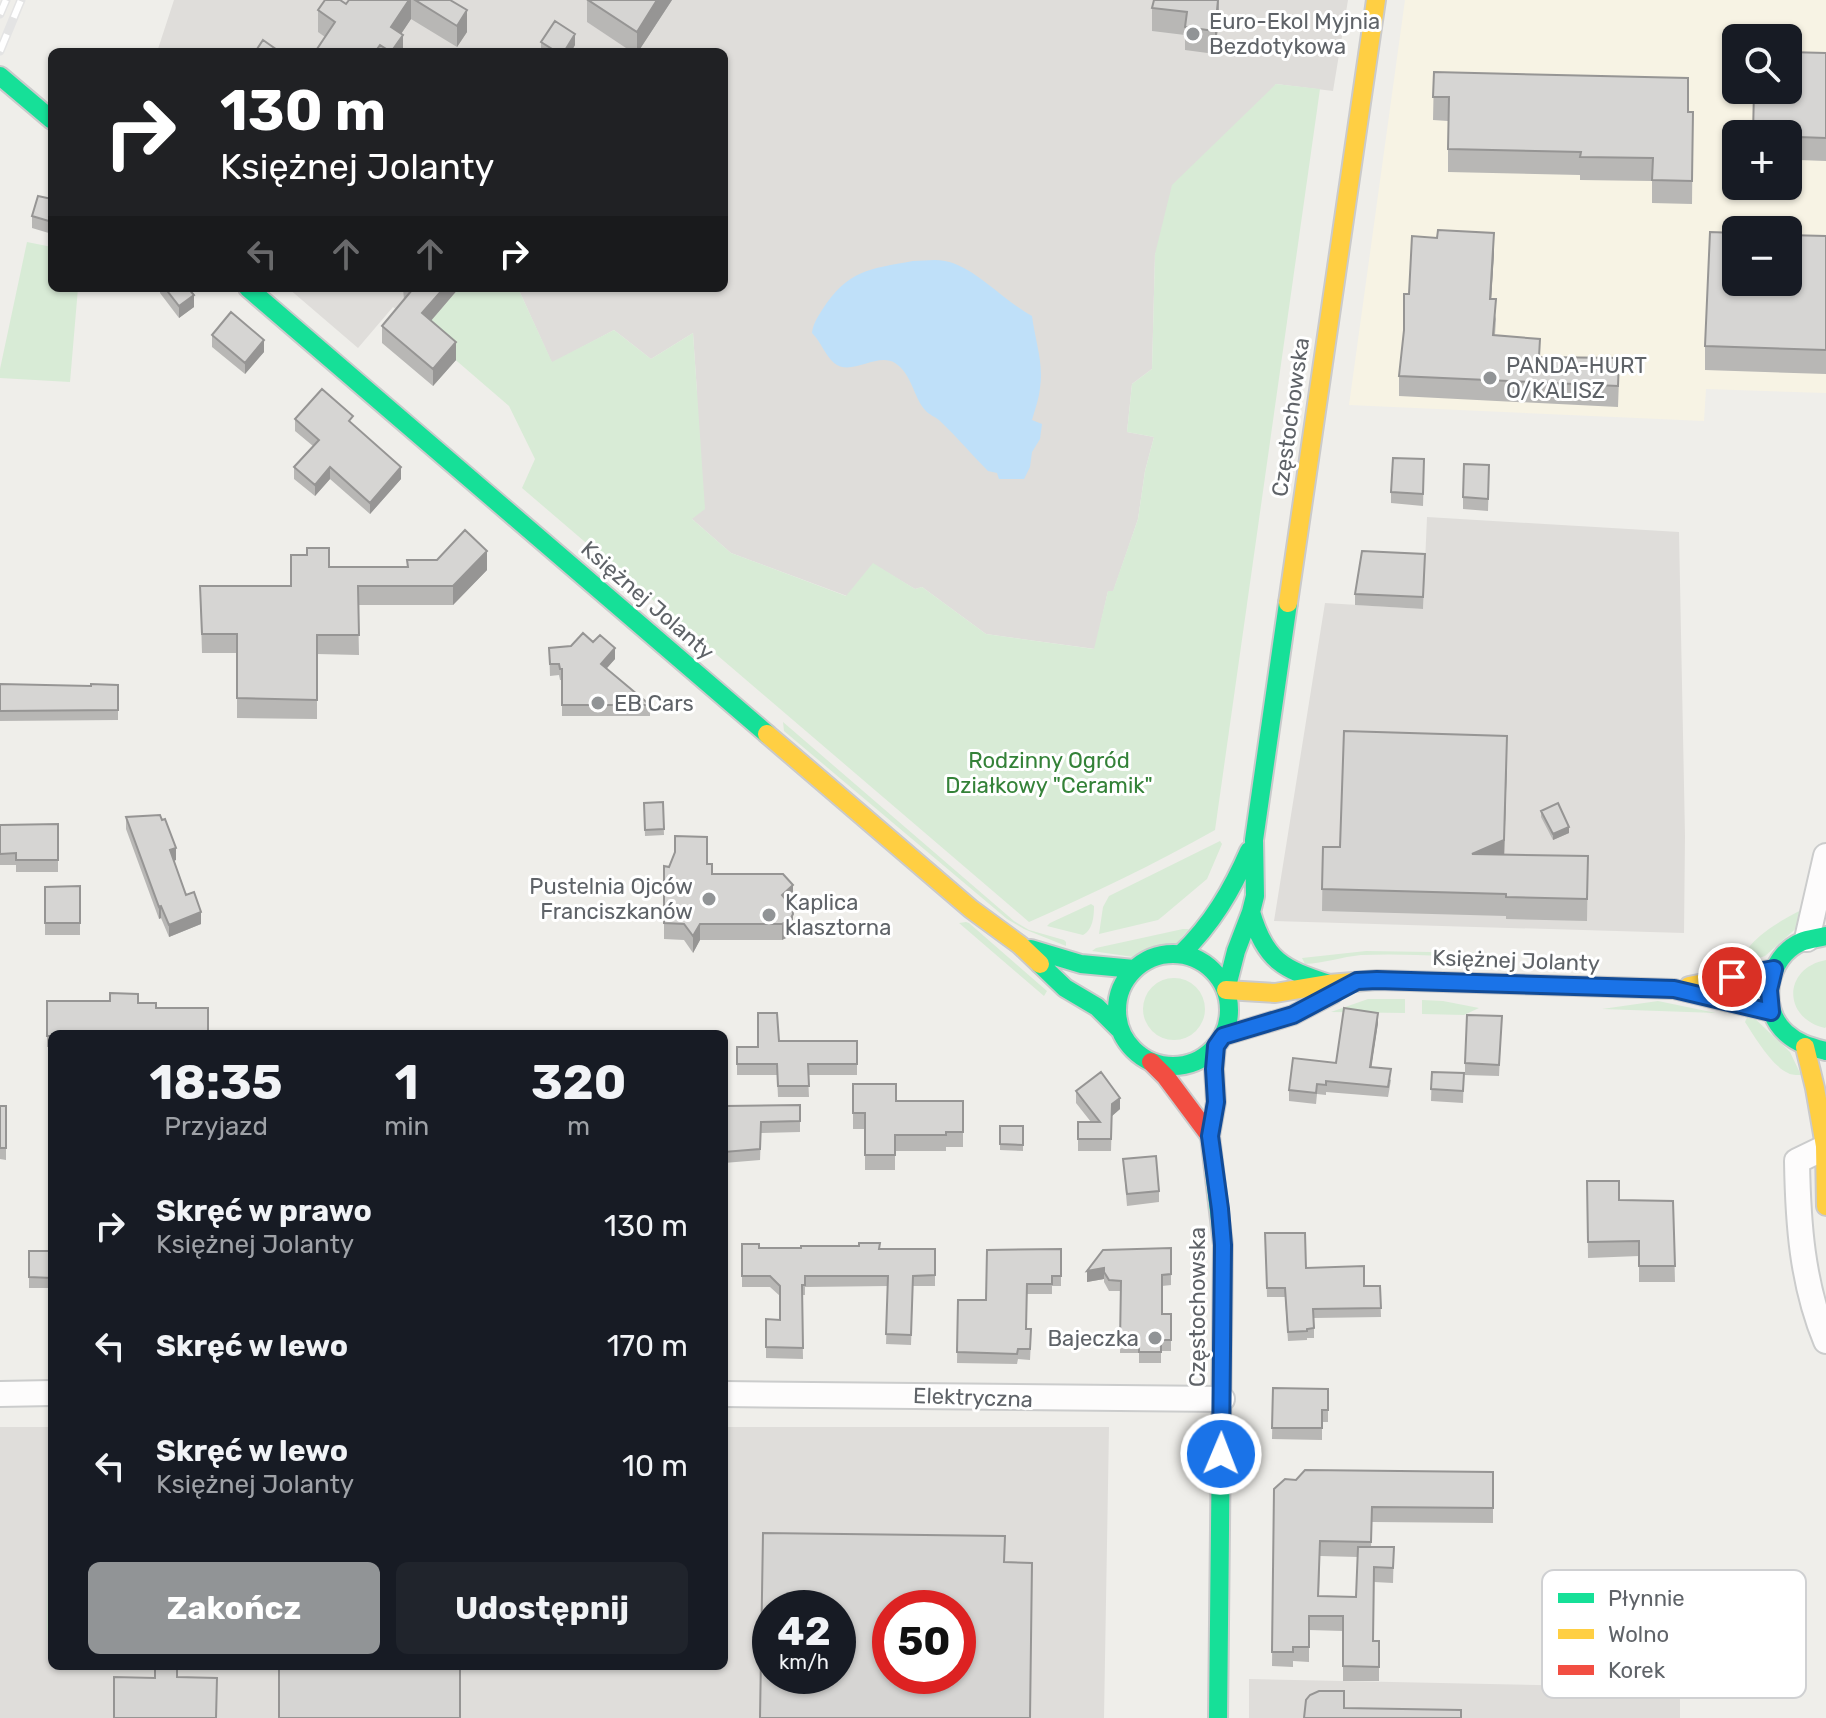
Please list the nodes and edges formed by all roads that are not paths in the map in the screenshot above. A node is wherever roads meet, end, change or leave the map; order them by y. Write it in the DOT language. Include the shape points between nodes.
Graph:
graph roads {
  1 [pos="1376,0"];
  2 [pos="0,76"];
  3 [pos="48,117"];
  4 [pos="253,292"];
  5 [pos="1254,840"];
  6 [pos="1826,856"];
  7 [pos="1251,912"];
  8 [pos="1817,938"];
  9 [pos="1020,945"];
  10 [pos="1181,954"];
  11 [pos="1134,969"];
  12 [pos="1774,969"];
  13 [pos="1357,981"];
  14 [pos="1329,984"];
  15 [pos="1674,989"];
  16 [pos="1226,990"];
  17 [pos="1771,1012"];
  18 [pos="1119,1029"];
  19 [pos="1220,1041"];
  20 [pos="1805,1047"];
  21 [pos="1826,1051"];
  22 [pos="1151,1062"];
  23 [pos="1210,1136"];
  24 [pos="1826,1144"];
  25 [pos="1826,1206"];
  26 [pos="1826,1341"];
  27 [pos="48,1393"];
  28 [pos="0,1394"];
  29 [pos="728,1394"];
  30 [pos="1222,1399"];
  31 [pos="1218,1718"];
  1 -- 5 [label="street, Częstochowska"];
  2 -- 3 [label="street"];
  4 -- 9 [label="street, Księżnej Jolanty" via="971,909"];
  5 -- 7 [label="street, Częstochowska"];
  5 -- 10 [label="street, Częstochowska" via="1224,904"];
  6 -- 8 [label="street"];
  7 -- 14 [label="street" via="1266,952 1302,975"];
  7 -- 16 [label="street, Częstochowska"];
  8 -- 12 [label="street" via="1788,951"];
  9 -- 11 [label="street, Księżnej Jolanty" via="1107,969"];
  9 -- 18 [label="street, Księżnej Jolanty"];
  10 -- 11 [label="street" via="1156,956"];
  10 -- 16 [label="street" via="1208,966"];
  11 -- 18 [label="street" via="1120,991"];
  12 -- 15 [label="street, Księżnej Jolanty"];
  12 -- 17 [label="street"];
  13 -- 14 [label="street, Księżnej Jolanty"];
  13 -- 15 [label="street, Księżnej Jolanty"];
  13 -- 19 [label="street, Księżnej Jolanty" via="1293,1015"];
  14 -- 16 [label="street, Księżnej Jolanty" via="1275,993"];
  15 -- 17 [label="street, Księżnej Jolanty"];
  16 -- 19 [label="street" via="1229,1018"];
  17 -- 20 [label="street" via="1784,1033"];
  18 -- 22 [label="street" via="1127,1043"];
  19 -- 22 [label="street" via="1193,1063"];
  19 -- 23 [label="street, Częstochowska"];
  20 -- 21 [label="street"];
  20 -- 24 [label="street"];
  22 -- 23 [label="street, Częstochowska"];
  23 -- 30 [label="street, Częstochowska" via="1223,1245"];
  24 -- 25 [label="street"];
  24 -- 26 [label="street" via="1797,1161 1801,1249"];
  27 -- 28 [label="street"];
  29 -- 30 [label="street, Elektryczna"];
  30 -- 31 [label="street, Częstochowska"];
}
